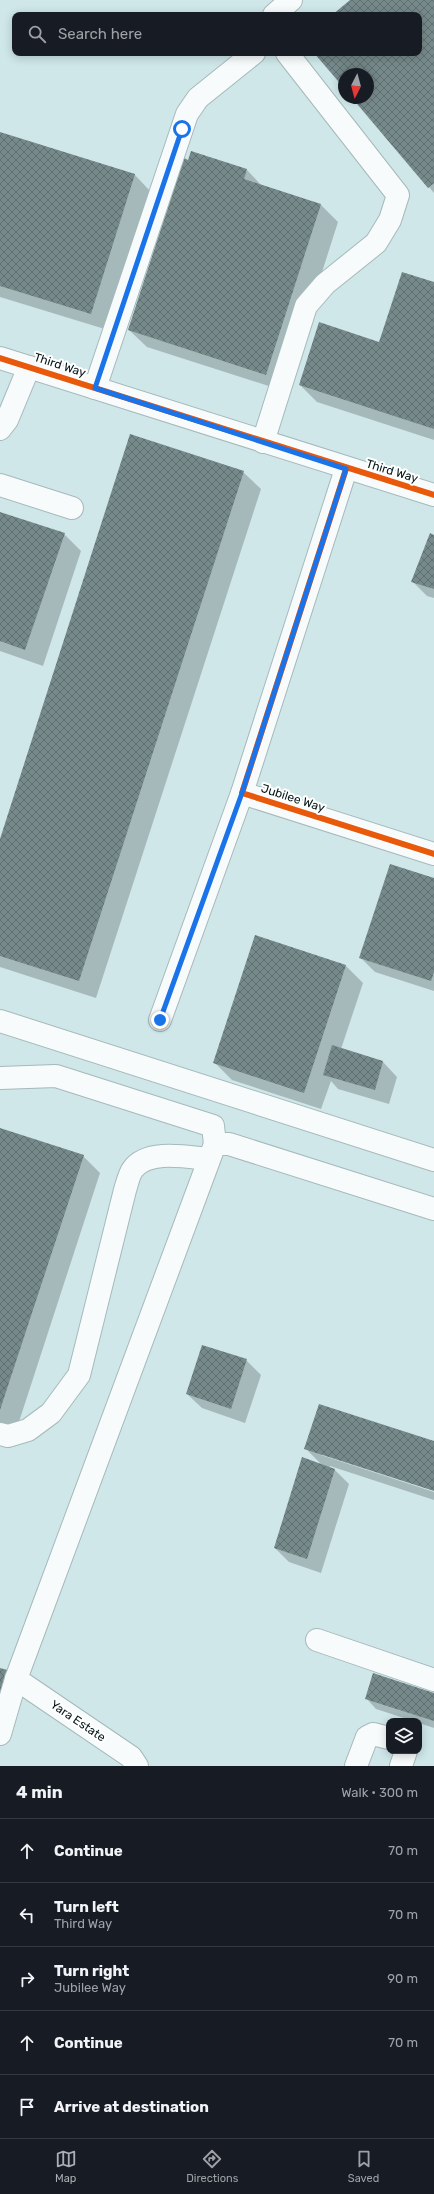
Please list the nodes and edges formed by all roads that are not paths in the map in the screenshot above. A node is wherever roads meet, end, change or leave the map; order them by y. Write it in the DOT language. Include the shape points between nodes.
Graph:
graph roads {
  1 [pos="291,0"];
  2 [pos="277,12"];
  3 [pos="250,56"];
  4 [pos="289,56"];
  5 [pos="0,358"];
  6 [pos="29,367"];
  7 [pos="95,388"];
  8 [pos="0,429"];
  9 [pos="263,442"];
  10 [pos="346,469"];
  11 [pos="0,486"];
  12 [pos="434,495"];
  13 [pos="72,508"];
  14 [pos="242,793"];
  15 [pos="434,854"];
  16 [pos="160,1020"];
  17 [pos="0,1021"];
  18 [pos="0,1078"];
  19 [pos="212,1151"];
  20 [pos="434,1160"];
  21 [pos="434,1210"];
  22 [pos="0,1434"];
  23 [pos="317,1640"];
  24 [pos="16,1679"];
  25 [pos="434,1680"];
  26 [pos="0,1734"];
  27 [pos="386,1737"];
  28 [pos="405,1754"];
  29 [pos="137,1766"];
  30 [pos="356,1766"];
  31 [pos="401,1766"];
  1 -- 2 [label="street"];
  3 -- 7 [label="street" via="198,98 187,114"];
  4 -- 9 [label="street" via="398,195 390,220 376,243 325,284 306,306"];
  5 -- 6 [label="street, Third Way"];
  6 -- 7 [label="street, Third Way"];
  6 -- 8 [label="street" via="7,420"];
  7 -- 9 [label="street, Third Way"];
  9 -- 10 [label="street, Third Way"];
  10 -- 12 [label="street, Third Way"];
  10 -- 14 [label="street, Jubilee Way"];
  11 -- 13 [label="street"];
  14 -- 15 [label="street, Jubilee Way"];
  14 -- 16 [label="street"];
  17 -- 20 [label="street"];
  18 -- 19 [label="street" via="56,1076 212,1126"];
  19 -- 21 [label="street" via="229,1144"];
  19 -- 22 [label="street" via="150,1158 133,1168 125,1190 79,1375 51,1413 28,1430 8,1436"];
  19 -- 24 [label="street"];
  23 -- 25 [label="street"];
  24 -- 26 [label="street"];
  24 -- 29 [label="street, Yara Estate" via="131,1757"];
  27 -- 30 [label="street" via="373,1734 367,1738"];
  28 -- 31 [label="street"];
}
